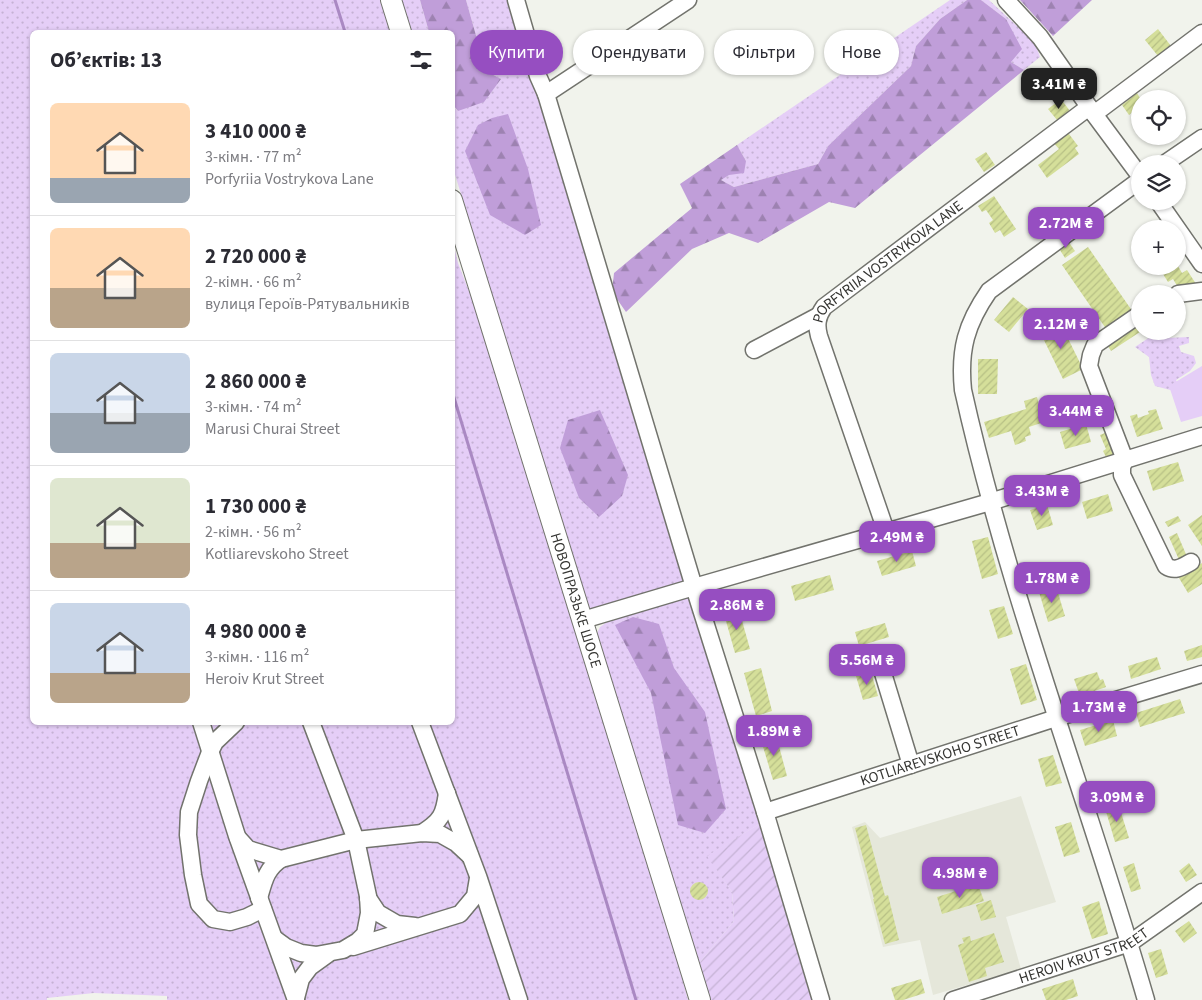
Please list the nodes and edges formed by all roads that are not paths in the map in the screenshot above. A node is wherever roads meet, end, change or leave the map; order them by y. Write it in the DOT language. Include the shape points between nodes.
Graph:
graph roads {
  1 [pos="390,0"];
  2 [pos="516,0"];
  3 [pos="688,0"];
  4 [pos="1006,0"];
  5 [pos="400,30"];
  6 [pos="1202,33"];
  7 [pos="546,94"];
  8 [pos="1091,111"];
  9 [pos="1202,138"];
  10 [pos="1177,155"];
  11 [pos="1131,164"];
  12 [pos="1131,187"];
  13 [pos="455,210"];
  14 [pos="1164,210"];
  15 [pos="1202,264"];
  16 [pos="1202,291"];
  17 [pos="1186,293"];
  18 [pos="818,316"];
  19 [pos="1131,320"];
  20 [pos="754,350"];
  21 [pos="1202,436"];
  22 [pos="1125,460"];
  23 [pos="990,502"];
  24 [pos="886,531"];
  25 [pos="1191,562"];
  26 [pos="694,587"];
  27 [pos="583,620"];
  28 [pos="856,660"];
  29 [pos="1202,674"];
  30 [pos="1056,718"];
  31 [pos="202,725"];
  32 [pos="233,725"];
  33 [pos="312,725"];
  34 [pos="421,725"];
  35 [pos="210,752"];
  36 [pos="910,765"];
  37 [pos="447,792"];
  38 [pos="765,812"];
  39 [pos="422,834"];
  40 [pos="236,836"];
  41 [pos="356,840"];
  42 [pos="471,857"];
  43 [pos="281,859"];
  44 [pos="478,876"];
  45 [pos="1202,892"];
  46 [pos="368,896"];
  47 [pos="261,904"];
  48 [pos="417,926"];
  49 [pos="275,939"];
  50 [pos="1130,943"];
  51 [pos="335,952"];
  52 [pos="981,996"];
  53 [pos="296,999"];
  54 [pos="519,1000"];
  55 [pos="700,1000"];
  56 [pos="821,1000"];
  57 [pos="953,1000"];
  58 [pos="1146,1000"];
  1 -- 5 [label="main road"];
  2 -- 7 [label="street"];
  3 -- 7 [label="street"];
  4 -- 8 [label="street" via="1040,37"];
  6 -- 8 [label="street, PORFYRIIA VOSTRYKOVA LANE"];
  7 -- 26 [label="street"];
  8 -- 11 [label="street"];
  8 -- 18 [label="street, PORFYRIIA VOSTRYKOVA LANE" via="824,307"];
  9 -- 10 [label="street"];
  12 -- 23 [label="street" via="989,291 971,321 961,372"];
  13 -- 27 [label="main road, НОВОПРАЗЬКЕ ШОСЕ"];
  14 -- 15 [label="street"];
  16 -- 17 [label="street"];
  18 -- 20 [label="street"];
  18 -- 24 [label="street, PORFYRIIA VOSTRYKOVA LANE" via="819,336"];
  19 -- 22 [label="street" via="1095,345 1089,366"];
  21 -- 22 [label="street"];
  22 -- 23 [label="street"];
  22 -- 25 [label="street" via="1122,474 1166,566 1177,569"];
  23 -- 24 [label="street"];
  23 -- 30 [label="street"];
  24 -- 26 [label="street"];
  26 -- 27 [label="street"];
  26 -- 38 [label="street"];
  27 -- 55 [label="main road, НОВОПРАЗЬКЕ ШОСЕ"];
  28 -- 36 [label="street" via="879,660"];
  29 -- 30 [label="street, KOTLIAREVSKOHO STREET"];
  30 -- 36 [label="street, KOTLIAREVSKOHO STREET"];
  30 -- 50 [label="street"];
  31 -- 35 [label="street"];
  32 -- 35 [label="street" via="215,742"];
  33 -- 41 [label="street"];
  34 -- 37 [label="street"];
  35 -- 40 [label="street"];
  35 -- 47 [label="street" via="189,812 188,835 199,904 213,919 230,922 247,917"];
  36 -- 38 [label="street, KOTLIAREVSKOHO STREET"];
  37 -- 39 [label="street" via="443,816"];
  37 -- 42 [label="street"];
  38 -- 56 [label="street"];
  39 -- 41 [label="street"];
  39 -- 42 [label="street" via="440,834"];
  40 -- 43 [label="street" via="248,848"];
  40 -- 47 [label="street"];
  41 -- 43 [label="street"];
  41 -- 46 [label="street"];
  42 -- 44 [label="street"];
  43 -- 47 [label="street" via="273,864 265,878"];
  44 -- 48 [label="street" via="475,896 460,914"];
  44 -- 54 [label="street"];
  45 -- 50 [label="street, HEROIV KRUT STREET"];
  46 -- 48 [label="street" via="378,913 396,924"];
  46 -- 51 [label="street" via="365,934"];
  47 -- 49 [label="street"];
  48 -- 51 [label="street"];
  49 -- 51 [label="street" via="301,953 316,956"];
  49 -- 53 [label="street"];
  50 -- 52 [label="street, HEROIV KRUT STREET"];
  50 -- 58 [label="street"];
  51 -- 53 [label="street" via="310,967 301,979"];
  52 -- 57 [label="street, HEROIV KRUT STREET"];
}
